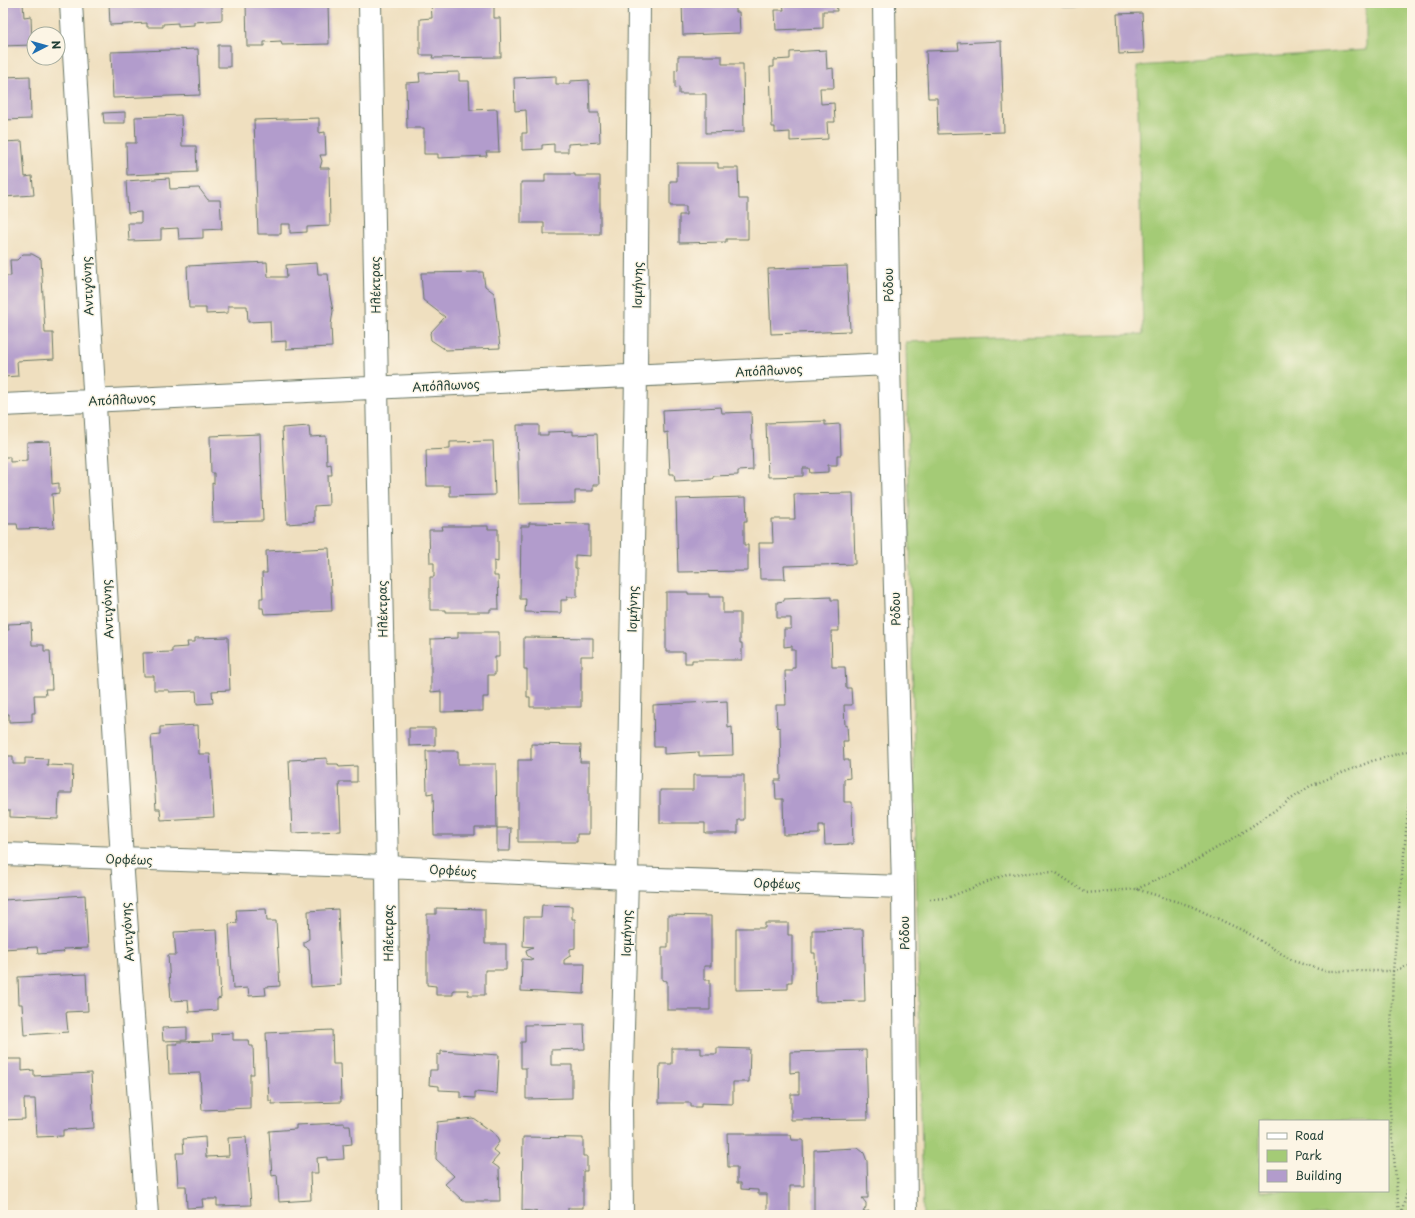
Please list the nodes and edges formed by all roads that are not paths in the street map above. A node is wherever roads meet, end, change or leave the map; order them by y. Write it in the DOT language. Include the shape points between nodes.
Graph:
graph roads {
  1 [pos="70,3"];
  2 [pos="370,3"];
  3 [pos="639,3"];
  4 [pos="884,3"];
  5 [pos="889,364"];
  6 [pos="636,376"];
  7 [pos="377,388"];
  8 [pos="94,400"];
  9 [pos="3,405"];
  10 [pos="3,854"];
  11 [pos="122,859"];
  12 [pos="387,867"];
  13 [pos="627,878"];
  14 [pos="903,887"];
  15 [pos="147,1215"];
  16 [pos="390,1215"];
  17 [pos="622,1215"];
  18 [pos="906,1215"];
  1 -- 8 [label="street, Αντιγόνης"];
  2 -- 7 [label="street, Ηλέκτρας"];
  3 -- 6 [label="street, Ισμήνης"];
  4 -- 5 [label="street, Ρόδου"];
  5 -- 6 [label="street, Απόλλωνος"];
  5 -- 14 [label="street, Ρόδου"];
  6 -- 7 [label="street, Απόλλωνος"];
  6 -- 13 [label="street, Ισμήνης"];
  7 -- 8 [label="street, Απόλλωνος"];
  7 -- 12 [label="street, Ηλέκτρας"];
  8 -- 9 [label="street, Απόλλωνος"];
  8 -- 11 [label="street, Αντιγόνης"];
  10 -- 11 [label="street, Ορφέως"];
  11 -- 12 [label="street, Ορφέως"];
  11 -- 15 [label="street, Αντιγόνης"];
  12 -- 13 [label="street, Ορφέως"];
  12 -- 16 [label="street, Ηλέκτρας"];
  13 -- 14 [label="street, Ορφέως"];
  13 -- 17 [label="street, Ισμήνης" via="621,1104"];
  14 -- 18 [label="street, Ρόδου"];
}
